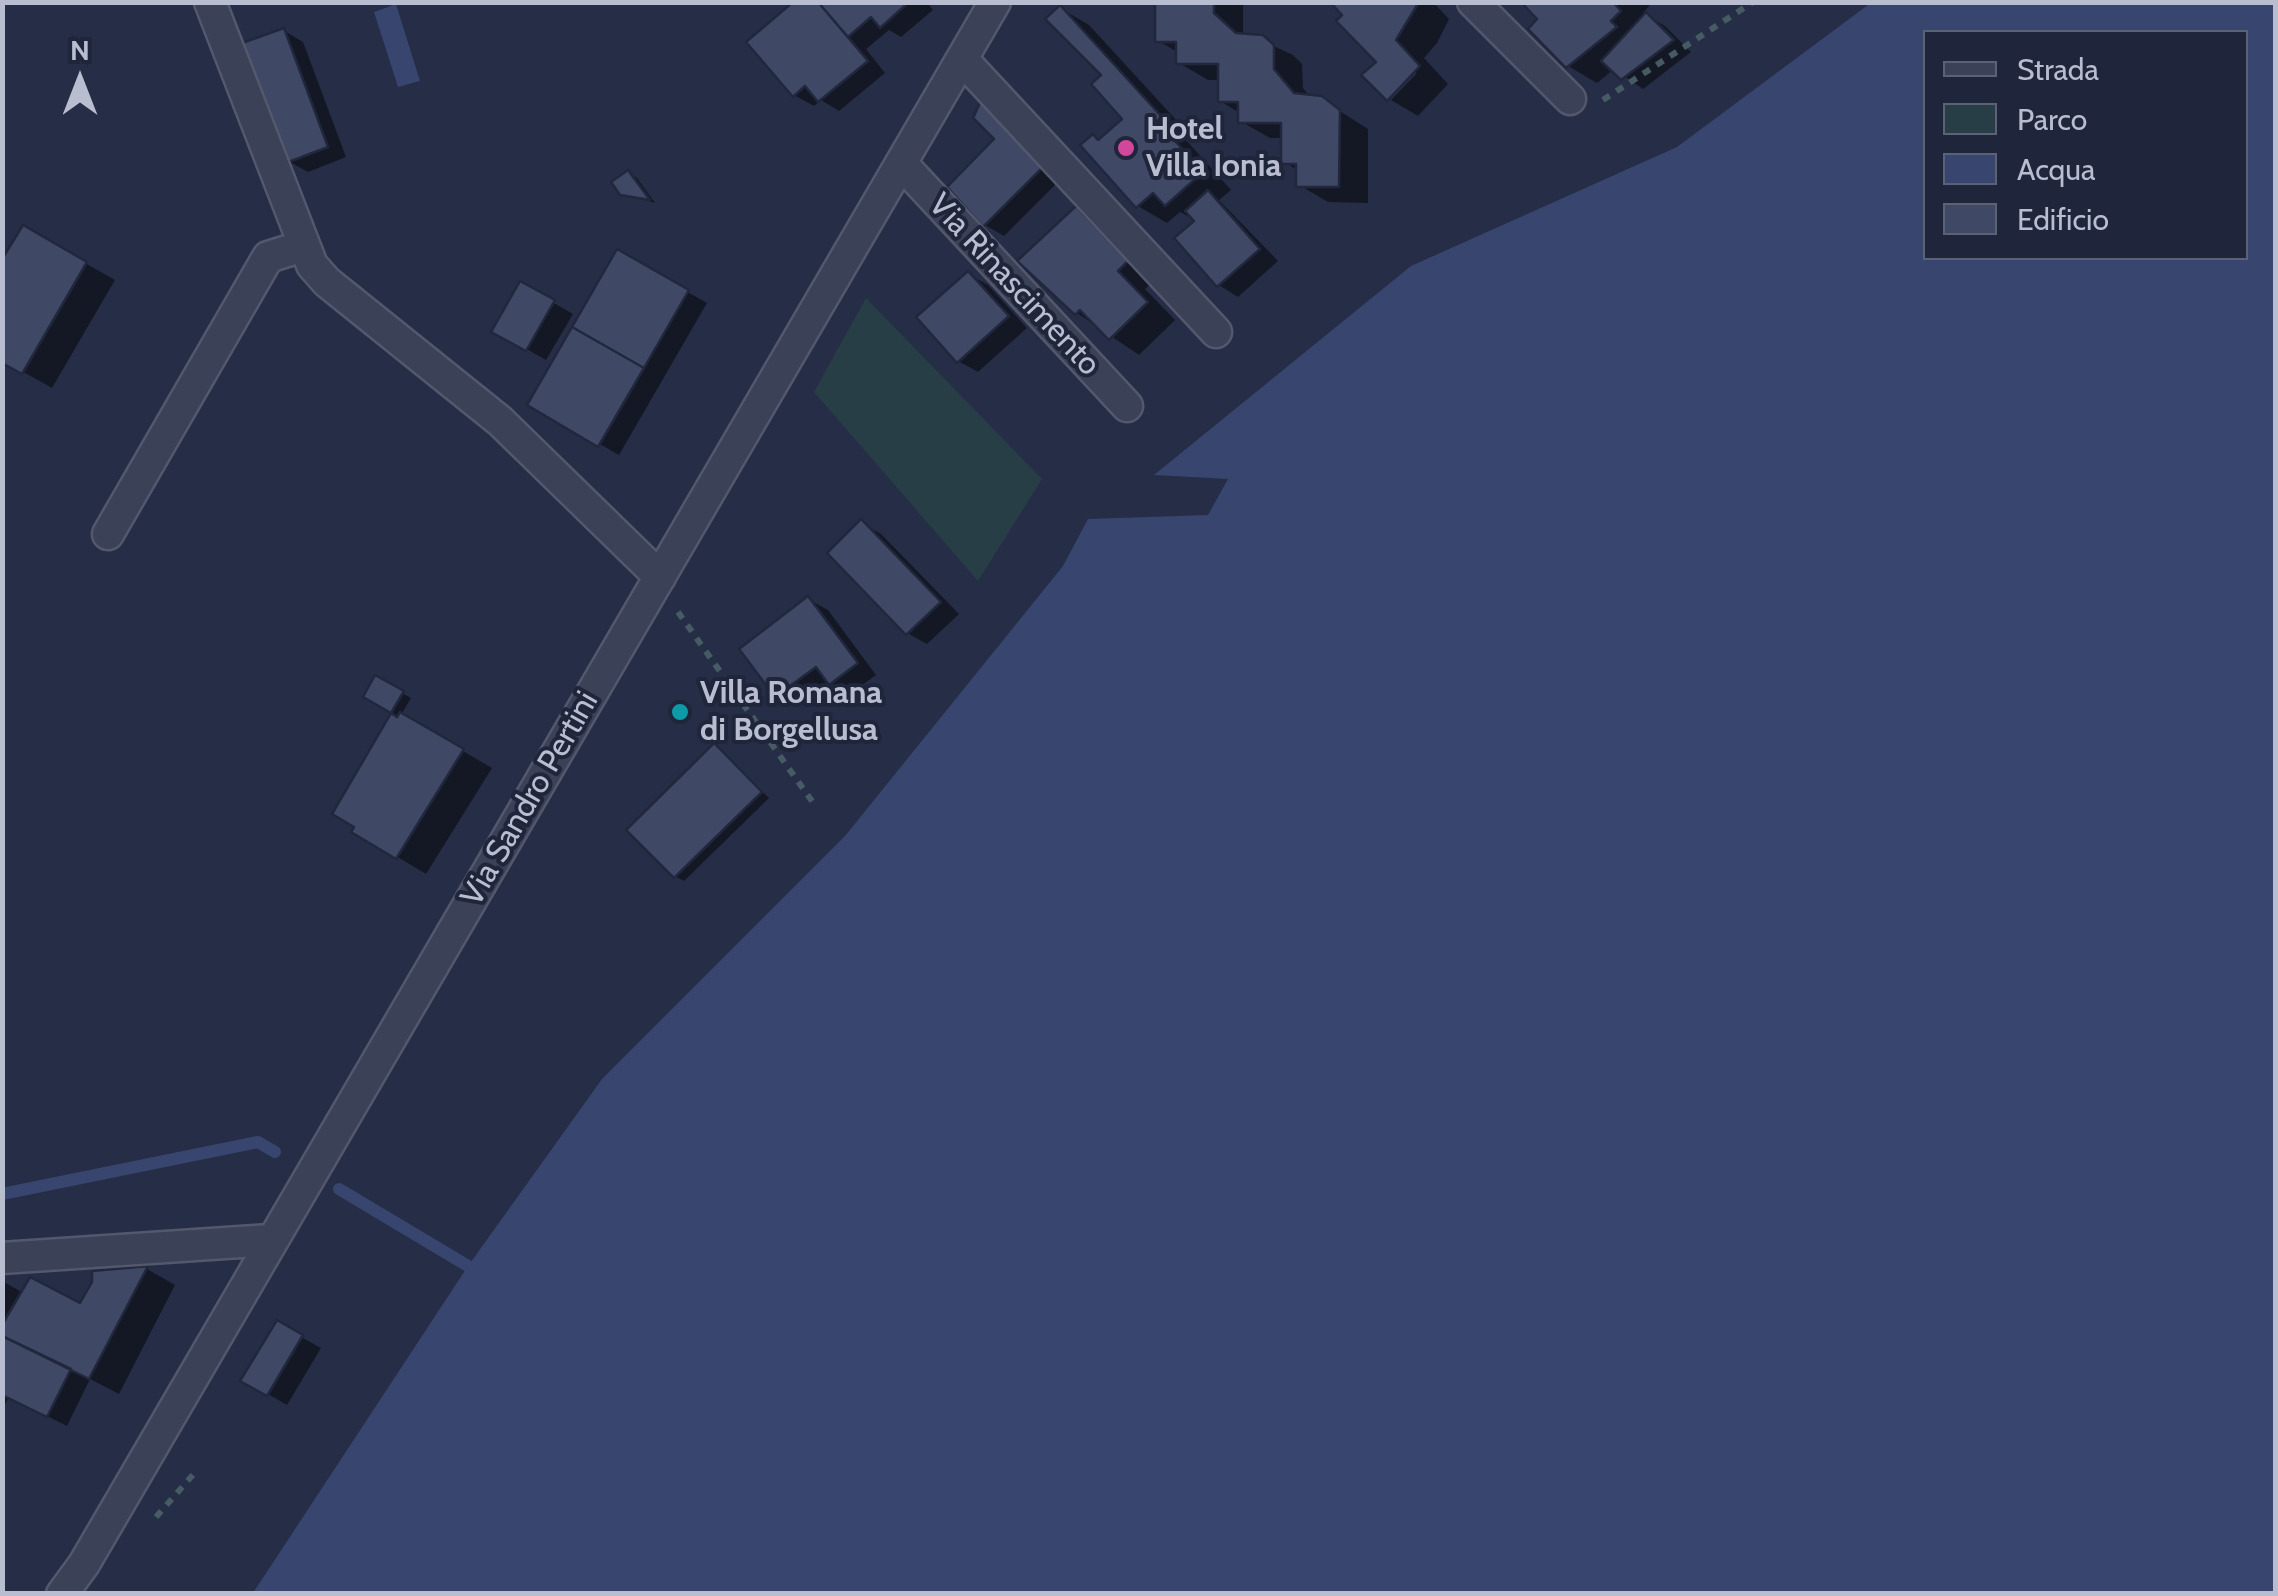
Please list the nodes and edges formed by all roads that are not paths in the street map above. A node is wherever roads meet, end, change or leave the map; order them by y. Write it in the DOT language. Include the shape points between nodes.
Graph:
graph roads {
  1 [pos="210,2"];
  2 [pos="994,2"];
  3 [pos="1473,2"];
  4 [pos="962,59"];
  5 [pos="1570,99"];
  6 [pos="901,163"];
  7 [pos="303,246"];
  8 [pos="1216,332"];
  9 [pos="1127,406"];
  10 [pos="108,534"];
  11 [pos="658,580"];
  12 [pos="270,1240"];
  13 [pos="2,1258"];
  14 [pos="62,1594"];
  1 -- 7 [label="street"];
  2 -- 4 [label="street, Via Sandro Pertini"];
  3 -- 5 [label="street"];
  4 -- 6 [label="street, Via Sandro Pertini"];
  4 -- 8 [label="street"];
  6 -- 9 [label="street, Via Rinascimento"];
  6 -- 11 [label="street, Via Sandro Pertini"];
  7 -- 10 [label="street" via="268,258"];
  7 -- 11 [label="street" via="327,282 500,421"];
  11 -- 12 [label="street, Via Sandro Pertini"];
  12 -- 13 [label="street"];
  12 -- 14 [label="street, Via Sandro Pertini"];
}
